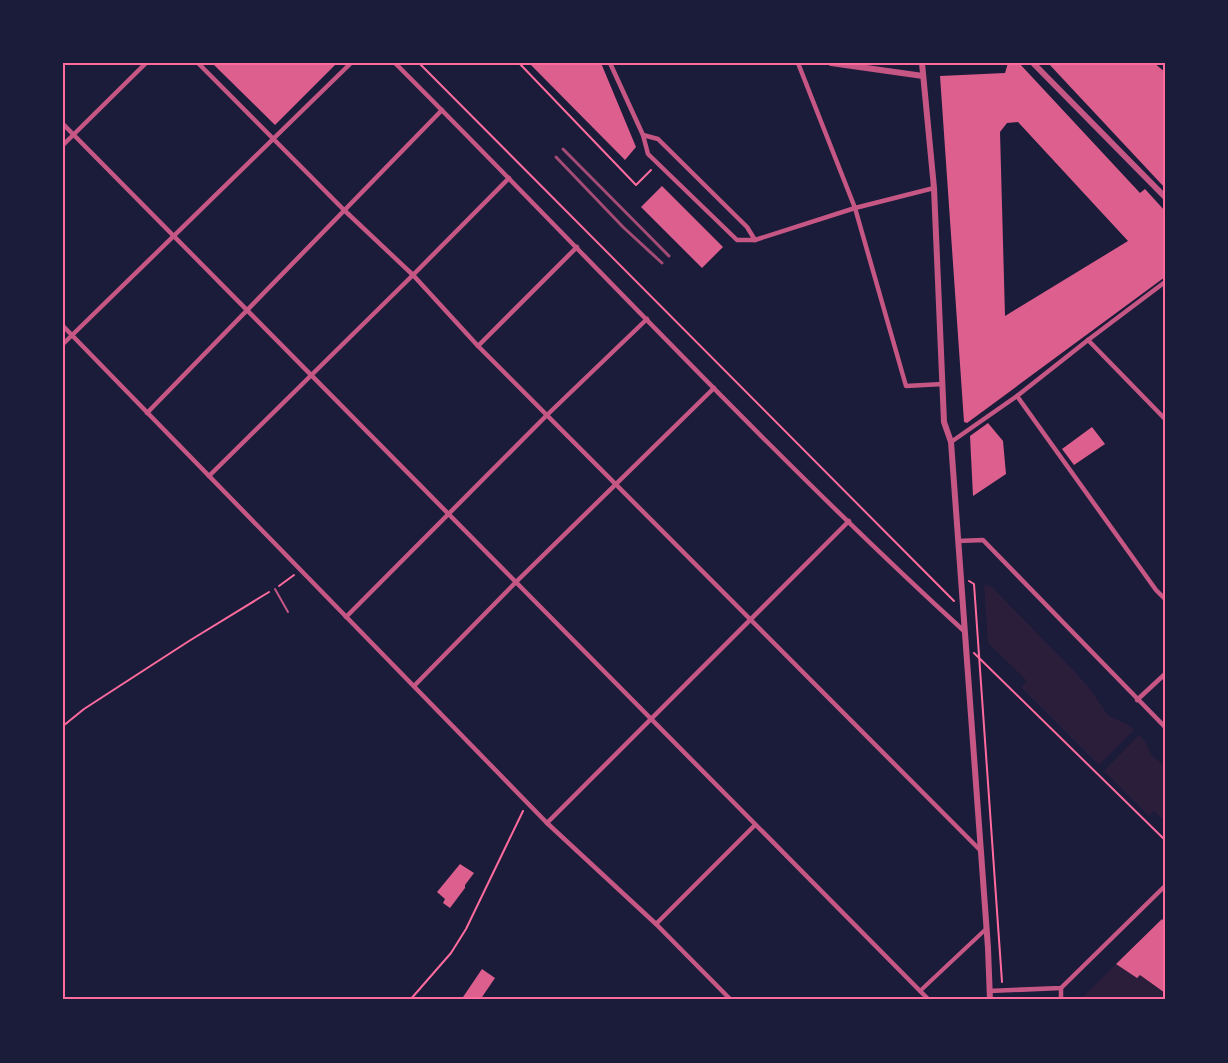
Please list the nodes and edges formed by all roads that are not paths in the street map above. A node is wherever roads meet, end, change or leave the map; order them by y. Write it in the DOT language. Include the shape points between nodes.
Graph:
graph roads {
  1 [pos="146,63"];
  2 [pos="198,63"];
  3 [pos="351,63"];
  4 [pos="395,63"];
  5 [pos="610,63"];
  6 [pos="798,63"];
  7 [pos="831,63"];
  8 [pos="922,63"];
  9 [pos="1033,63"];
  10 [pos="923,76"];
  11 [pos="442,110"];
  12 [pos="63,124"];
  13 [pos="74,134"];
  14 [pos="643,135"];
  15 [pos="273,139"];
  16 [pos="63,145"];
  17 [pos="509,178"];
  18 [pos="933,188"];
  19 [pos="1165,197"];
  20 [pos="855,208"];
  21 [pos="344,210"];
  22 [pos="174,236"];
  23 [pos="755,240"];
  24 [pos="577,248"];
  25 [pos="412,275"];
  26 [pos="1165,282"];
  27 [pos="248,310"];
  28 [pos="646,319"];
  29 [pos="63,326"];
  30 [pos="72,335"];
  31 [pos="1088,340"];
  32 [pos="63,344"];
  33 [pos="478,346"];
  34 [pos="311,374"];
  35 [pos="943,384"];
  36 [pos="714,388"];
  37 [pos="1017,396"];
  38 [pos="147,412"];
  39 [pos="547,414"];
  40 [pos="1165,419"];
  41 [pos="951,442"];
  42 [pos="209,476"];
  43 [pos="616,485"];
  44 [pos="448,513"];
  45 [pos="849,521"];
  46 [pos="958,541"];
  47 [pos="516,582"];
  48 [pos="275,589"];
  49 [pos="1165,599"];
  50 [pos="288,612"];
  51 [pos="346,617"];
  52 [pos="750,620"];
  53 [pos="965,631"];
  54 [pos="1165,674"];
  55 [pos="414,686"];
  56 [pos="1137,699"];
  57 [pos="652,719"];
  58 [pos="1165,727"];
  59 [pos="548,824"];
  60 [pos="755,825"];
  61 [pos="981,851"];
  62 [pos="1165,886"];
  63 [pos="656,924"];
  64 [pos="986,928"];
  65 [pos="1061,987"];
  66 [pos="989,991"];
  67 [pos="920,992"];
  68 [pos="730,1000"];
  69 [pos="929,1000"];
  70 [pos="990,1000"];
  71 [pos="1061,1000"];
  1 -- 13 [label="street"];
  2 -- 15 [label="street"];
  3 -- 15 [label="street"];
  4 -- 11 [label="street"];
  5 -- 14 [label="street"];
  6 -- 20 [label="street"];
  7 -- 10 [label="street"];
  8 -- 10 [label="street"];
  9 -- 19 [label="street"];
  10 -- 18 [label="street"];
  11 -- 17 [label="street"];
  11 -- 21 [label="street"];
  12 -- 13 [label="street"];
  13 -- 16 [label="street"];
  13 -- 22 [label="street"];
  14 -- 23 [label="street" via="658,139 747,227"];
  14 -- 23 [label="street" via="648,154 715,220 737,240"];
  15 -- 21 [label="street"];
  15 -- 22 [label="street"];
  17 -- 24 [label="street"];
  17 -- 25 [label="street"];
  18 -- 20 [label="street"];
  18 -- 35 [label="street"];
  20 -- 23 [label="street"];
  20 -- 35 [label="street" via="906,386"];
  21 -- 25 [label="street"];
  21 -- 27 [label="street"];
  22 -- 27 [label="street"];
  22 -- 30 [label="street"];
  24 -- 28 [label="street"];
  24 -- 33 [label="street"];
  25 -- 33 [label="street"];
  25 -- 34 [label="street"];
  26 -- 31 [label="street"];
  27 -- 34 [label="street"];
  27 -- 38 [label="street"];
  28 -- 36 [label="street"];
  28 -- 39 [label="street"];
  29 -- 30 [label="street"];
  30 -- 32 [label="street"];
  30 -- 38 [label="street"];
  31 -- 37 [label="street"];
  31 -- 40 [label="street"];
  33 -- 39 [label="street"];
  34 -- 42 [label="street"];
  34 -- 44 [label="street"];
  35 -- 41 [label="street" via="944,422"];
  36 -- 43 [label="street"];
  36 -- 45 [label="street"];
  37 -- 41 [label="street"];
  37 -- 49 [label="street"];
  38 -- 42 [label="street"];
  39 -- 43 [label="street"];
  39 -- 44 [label="street"];
  41 -- 46 [label="street"];
  42 -- 51 [label="street"];
  43 -- 47 [label="street"];
  43 -- 52 [label="street"];
  44 -- 47 [label="street"];
  44 -- 51 [label="street"];
  45 -- 52 [label="street"];
  45 -- 53 [label="street"];
  46 -- 53 [label="street"];
  46 -- 56 [label="street" via="984,540"];
  47 -- 55 [label="street"];
  47 -- 57 [label="street"];
  48 -- 50 [label="lane"];
  51 -- 55 [label="street"];
  52 -- 57 [label="street"];
  52 -- 61 [label="street"];
  53 -- 61 [label="street"];
  54 -- 56 [label="street"];
  55 -- 59 [label="street"];
  56 -- 58 [label="street"];
  57 -- 59 [label="street"];
  57 -- 60 [label="street"];
  59 -- 63 [label="street"];
  60 -- 63 [label="street"];
  60 -- 67 [label="street"];
  61 -- 64 [label="street"];
  62 -- 65 [label="street"];
  63 -- 68 [label="street"];
  64 -- 66 [label="street"];
  64 -- 67 [label="street"];
  65 -- 66 [label="street"];
  65 -- 71 [label="street"];
  66 -- 70 [label="street"];
  67 -- 69 [label="street"];
}
